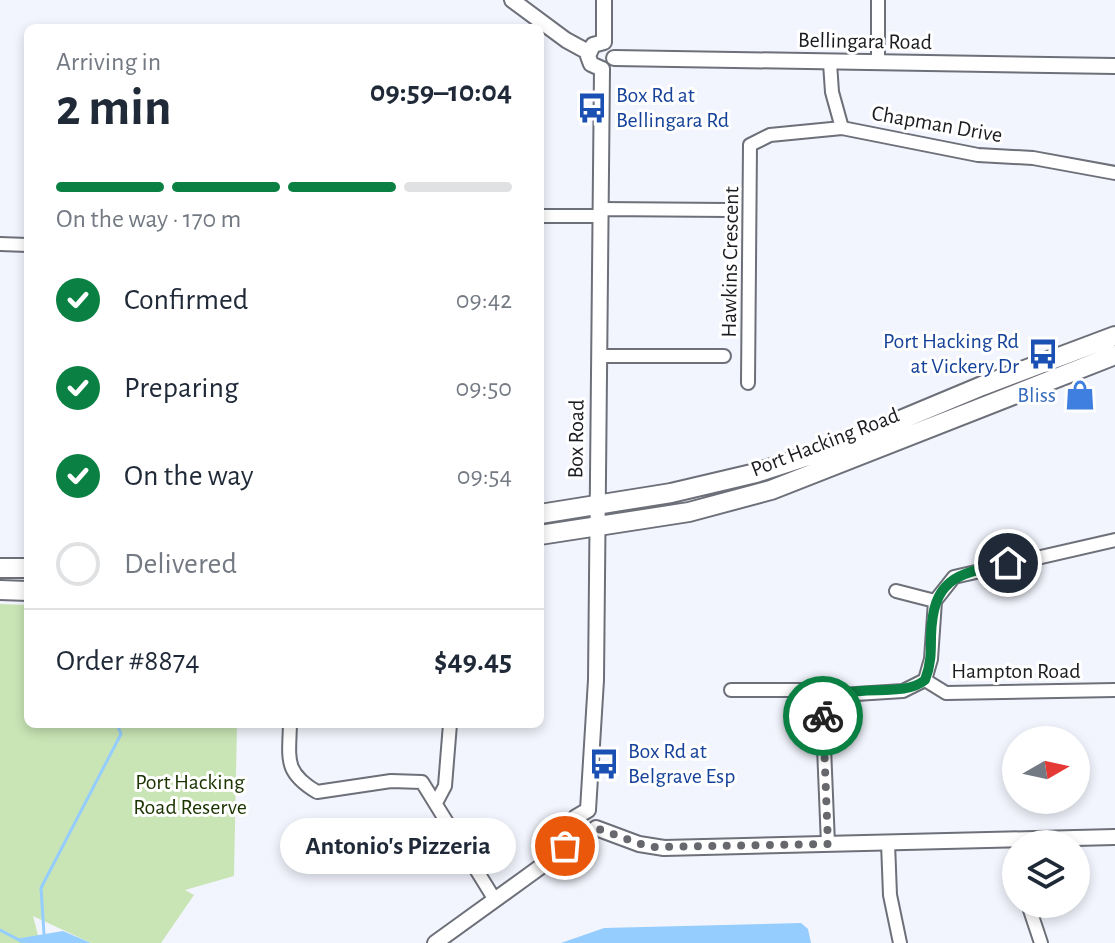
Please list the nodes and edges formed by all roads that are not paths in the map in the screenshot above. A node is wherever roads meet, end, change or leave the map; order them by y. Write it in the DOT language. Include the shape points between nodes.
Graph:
graph roads {
  1 [pos="512,0"];
  2 [pos="604,0"];
  3 [pos="878,0"];
  4 [pos="604,42"];
  5 [pos="588,52"];
  6 [pos="614,58"];
  7 [pos="830,63"];
  8 [pos="878,63"];
  9 [pos="1115,66"];
  10 [pos="602,69"];
  11 [pos="842,128"];
  12 [pos="752,142"];
  13 [pos="1115,173"];
  14 [pos="728,210"];
  15 [pos="601,213"];
  16 [pos="544,216"];
  17 [pos="0,244"];
  18 [pos="24,245"];
  19 [pos="1115,336"];
  20 [pos="1115,355"];
  21 [pos="599,356"];
  22 [pos="724,356"];
  23 [pos="748,383"];
  24 [pos="597,506"];
  25 [pos="544,513"];
  26 [pos="597,527"];
  27 [pos="544,534"];
  28 [pos="1115,540"];
  29 [pos="0,568"];
  30 [pos="24,568"];
  31 [pos="0,590"];
  32 [pos="24,591"];
  33 [pos="896,591"];
  34 [pos="935,601"];
  35 [pos="925,680"];
  36 [pos="731,690"];
  37 [pos="1115,690"];
  38 [pos="830,702"];
  39 [pos="290,728"];
  40 [pos="450,728"];
  41 [pos="437,801"];
  42 [pos="588,810"];
  43 [pos="596,828"];
  44 [pos="579,831"];
  45 [pos="1115,837"];
  46 [pos="1090,838"];
  47 [pos="1002,842"];
  48 [pos="888,843"];
  49 [pos="828,844"];
  50 [pos="495,900"];
  51 [pos="1033,918"];
  52 [pos="435,943"];
  53 [pos="900,943"];
  54 [pos="1041,943"];
  1 -- 5 [label="street"];
  2 -- 4 [label="street"];
  3 -- 8 [label="street"];
  4 -- 5 [label="street"];
  4 -- 6 [label="street"];
  5 -- 10 [label="street" via="591,64"];
  6 -- 7 [label="street, Bellingara Road"];
  6 -- 10 [label="street"];
  7 -- 8 [label="street, Bellingara Road"];
  7 -- 11 [label="street"];
  8 -- 9 [label="street, Bellingara Road"];
  10 -- 15 [label="street, Box Road"];
  11 -- 12 [label="street, Chapman Drive" via="770,135"];
  11 -- 13 [label="street, Chapman Drive" via="978,155 1033,158"];
  12 -- 23 [label="street, Hawkins Crescent"];
  14 -- 15 [label="street"];
  15 -- 16 [label="street"];
  15 -- 21 [label="street, Box Road"];
  17 -- 18 [label="street"];
  19 -- 24 [label="main road, Port Hacking Road" via="806,458 717,483"];
  20 -- 26 [label="main road, Port Hacking Road" via="771,490 713,508"];
  21 -- 22 [label="street"];
  21 -- 24 [label="street, Box Road"];
  24 -- 25 [label="main road, Port Hacking Road"];
  24 -- 26 [label="street, Box Road"];
  26 -- 27 [label="main road, Port Hacking Road"];
  26 -- 42 [label="street, Box Road" via="594,748"];
  28 -- 34 [label="street" via="967,571 954,577"];
  29 -- 30 [label="main road"];
  31 -- 32 [label="main road"];
  33 -- 34 [label="street"];
  34 -- 35 [label="street"];
  35 -- 37 [label="street, Hampton Road" via="946,693"];
  35 -- 38 [label="street, Hampton Road" via="910,690 849,692"];
  36 -- 38 [label="street" via="805,690"];
  38 -- 49 [label="street" via="823,723"];
  39 -- 41 [label="street" via="289,762 296,779 317,792 422,782"];
  40 -- 41 [label="street" via="445,786"];
  41 -- 50 [label="street"];
  42 -- 43 [label="street" via="597,817"];
  42 -- 44 [label="street" via="576,817"];
  43 -- 44 [label="street"];
  43 -- 49 [label="street" via="649,847"];
  44 -- 50 [label="street"];
  45 -- 46 [label="street"];
  47 -- 48 [label="street"];
  48 -- 49 [label="street"];
  48 -- 53 [label="street" via="890,895"];
  50 -- 52 [label="street"];
  51 -- 54 [label="street"];
}
